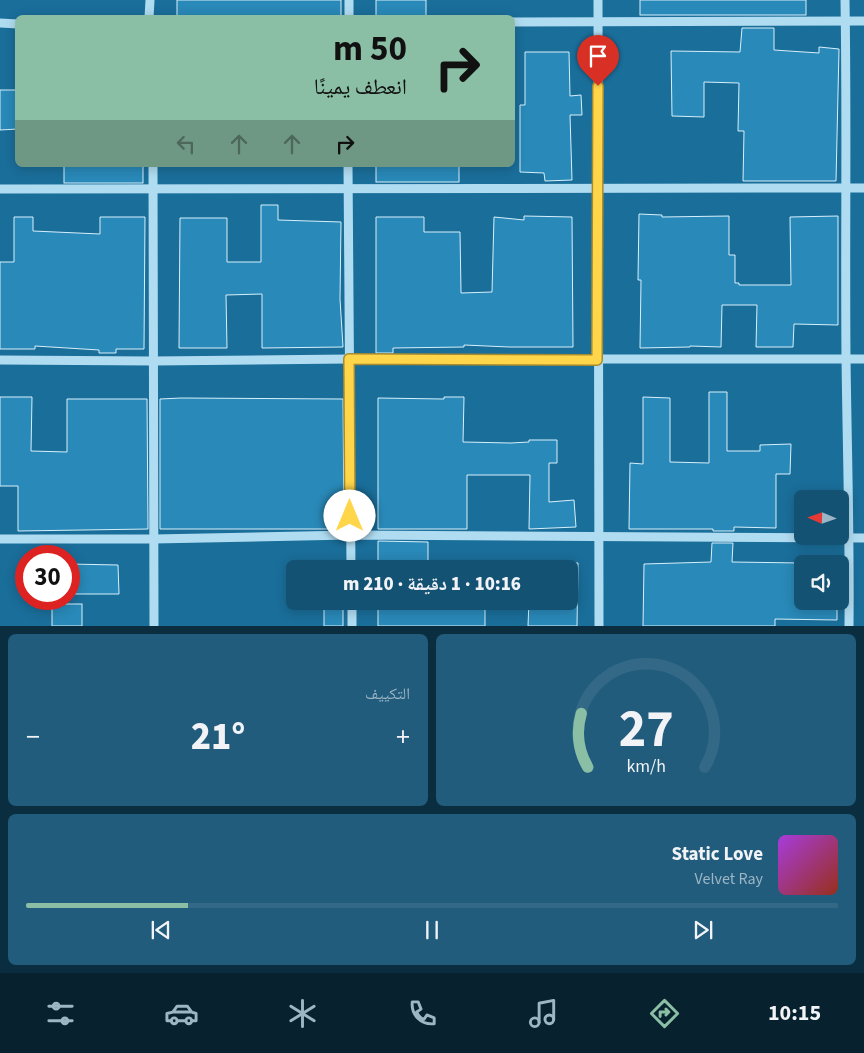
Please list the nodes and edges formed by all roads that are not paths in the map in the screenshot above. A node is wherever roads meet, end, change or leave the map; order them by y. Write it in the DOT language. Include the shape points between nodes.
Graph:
graph roads {
  1 [pos="150,0"];
  2 [pos="349,0"];
  3 [pos="598,0"];
  4 [pos="845,0"];
  5 [pos="149,15"];
  6 [pos="349,15"];
  7 [pos="598,20"];
  8 [pos="846,21"];
  9 [pos="864,21"];
  10 [pos="515,22"];
  11 [pos="0,23"];
  12 [pos="15,24"];
  13 [pos="153,167"];
  14 [pos="348,167"];
  15 [pos="598,188"];
  16 [pos="845,188"];
  17 [pos="864,188"];
  18 [pos="0,189"];
  19 [pos="154,189"];
  20 [pos="348,189"];
  21 [pos="349,359"];
  22 [pos="846,359"];
  23 [pos="864,359"];
  24 [pos="0,360"];
  25 [pos="597,360"];
  26 [pos="153,361"];
  27 [pos="350,536"];
  28 [pos="598,537"];
  29 [pos="850,538"];
  30 [pos="864,538"];
  31 [pos="0,539"];
  32 [pos="154,539"];
  33 [pos="351,560"];
  34 [pos="352,610"];
  35 [pos="154,626"];
  36 [pos="352,626"];
  37 [pos="599,626"];
  38 [pos="849,626"];
  1 -- 5 [label="street"];
  2 -- 6 [label="street"];
  3 -- 7 [label="street"];
  4 -- 8 [label="street"];
  7 -- 8 [label="street"];
  7 -- 10 [label="street"];
  7 -- 15 [label="street"];
  8 -- 9 [label="street"];
  8 -- 16 [label="street"];
  11 -- 12 [label="street"];
  13 -- 19 [label="street"];
  14 -- 20 [label="street"];
  15 -- 16 [label="street"];
  15 -- 20 [label="street"];
  15 -- 25 [label="street"];
  16 -- 17 [label="street"];
  16 -- 22 [label="street"];
  18 -- 19 [label="street"];
  19 -- 20 [label="street"];
  19 -- 26 [label="street"];
  20 -- 21 [label="street"];
  21 -- 25 [label="street"];
  21 -- 26 [label="street"];
  21 -- 27 [label="street"];
  22 -- 23 [label="street"];
  22 -- 25 [label="street"];
  22 -- 29 [label="street"];
  24 -- 26 [label="street"];
  25 -- 28 [label="street"];
  26 -- 32 [label="street"];
  27 -- 28 [label="street"];
  27 -- 32 [label="street"];
  27 -- 33 [label="street"];
  28 -- 29 [label="street"];
  28 -- 37 [label="street"];
  29 -- 30 [label="street"];
  29 -- 38 [label="street"];
  31 -- 32 [label="street"];
  32 -- 35 [label="street"];
  34 -- 36 [label="street"];
}
